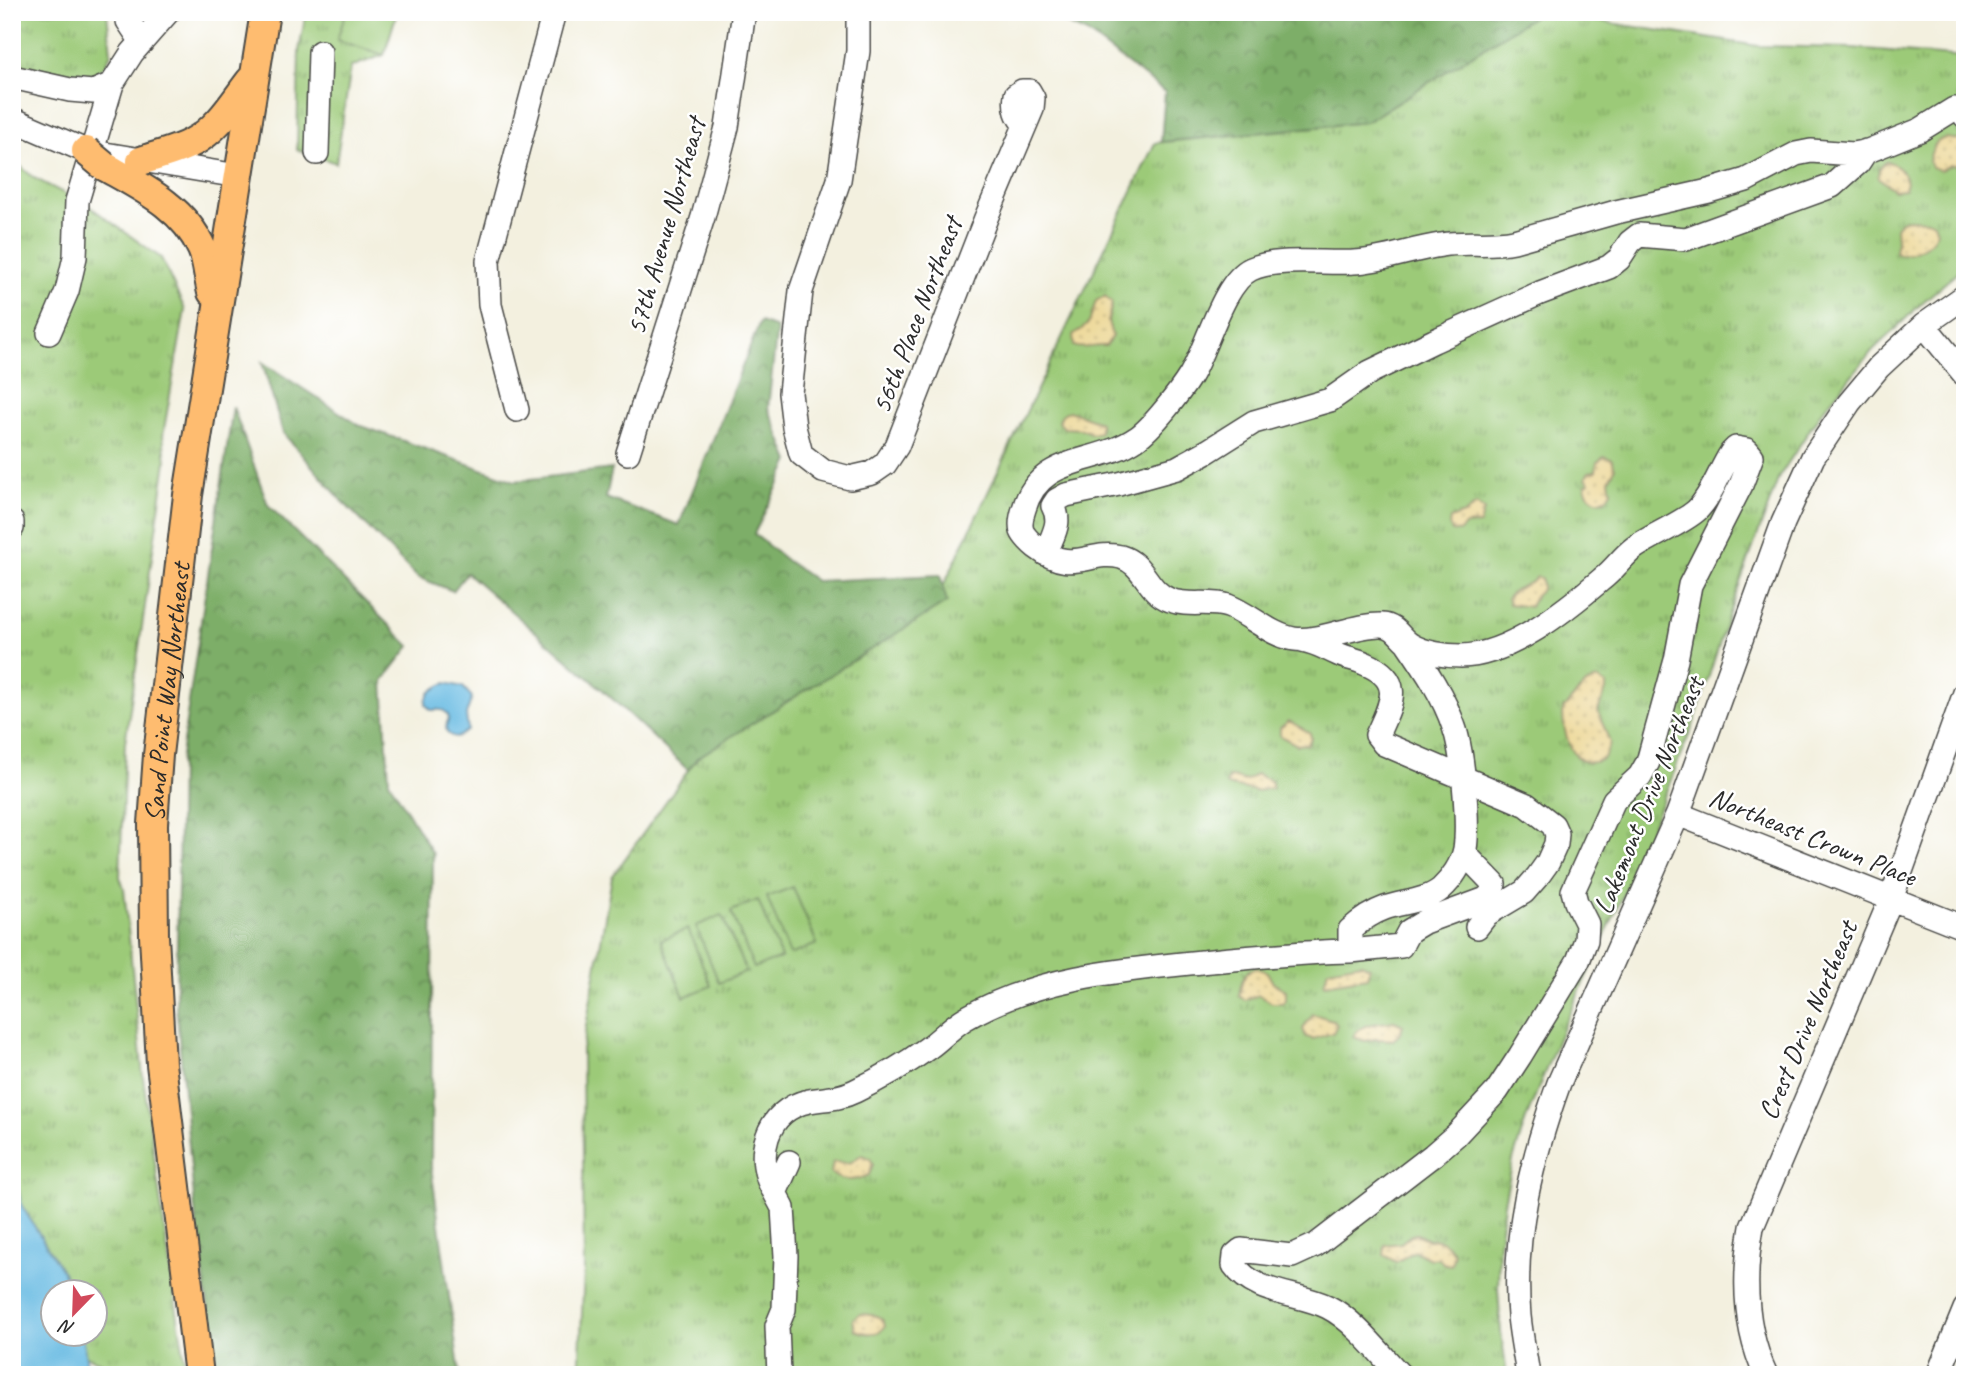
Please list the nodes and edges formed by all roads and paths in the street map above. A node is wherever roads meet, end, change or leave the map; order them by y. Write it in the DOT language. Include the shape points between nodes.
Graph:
graph roads {
  1 [pos="127,12"];
  2 [pos="169,12"];
  3 [pos="265,12"];
  4 [pos="554,12"];
  5 [pos="744,12"];
  6 [pos="858,12"];
  7 [pos="142,42"];
  8 [pos="320,52"];
  9 [pos="253,76"];
  10 [pos="12,78"];
  11 [pos="112,83"];
  12 [pos="1958,116"];
  13 [pos="12,119"];
  14 [pos="1025,125"];
  15 [pos="1867,151"];
  16 [pos="317,153"];
  17 [pos="92,154"];
  18 [pos="141,161"];
  19 [pos="238,176"];
  20 [pos="228,236"];
  21 [pos="1965,296"];
  22 [pos="217,309"];
  23 [pos="1924,325"];
  24 [pos="49,333"];
  25 [pos="1965,375"];
  26 [pos="517,410"];
  27 [pos="628,453"];
  28 [pos="12,522"];
  29 [pos="12,528"];
  30 [pos="1046,554"];
  31 [pos="1297,640"];
  32 [pos="1408,644"];
  33 [pos="1965,693"];
  34 [pos="1462,778"];
  35 [pos="1678,814"];
  36 [pos="1464,853"];
  37 [pos="1891,899"];
  38 [pos="1476,927"];
  39 [pos="1965,928"];
  40 [pos="1350,951"];
  41 [pos="789,1162"];
  42 [pos="775,1193"];
  43 [pos="1965,1309"];
  44 [pos="199,1375"];
  45 [pos="779,1375"];
  46 [pos="1400,1375"];
  47 [pos="1528,1375"];
  48 [pos="1766,1375"];
  49 [pos="1938,1375"];
  1 -- 7 [label="street"];
  2 -- 7 [label="street"];
  3 -- 9 [label="main road, Sand Point Way Northeast"];
  4 -- 26 [label="street" via="488,261 490,305"];
  5 -- 27 [label="street, 57th Avenue Northeast" via="727,128"];
  6 -- 14 [label="street, 56th Place Northeast" via="858,51 839,180 801,291 790,393 801,454 823,471 850,478 872,473 897,446"];
  7 -- 11 [label="street"];
  8 -- 16 [label="street"];
  9 -- 18 [label="main road" via="225,117 204,136"];
  9 -- 19 [label="main road, Sand Point Way Northeast"];
  9 -- 20 [label="main road" via="258,110 242,218"];
  10 -- 11 [label="street" via="93,92"];
  11 -- 24 [label="street" via="77,201 75,257 67,291"];
  12 -- 15 [label="street"];
  13 -- 17 [label="street"];
  15 -- 30 [label="street" via="1832,186 1686,239 1639,235 1609,267 1433,341 1370,372 1330,400 1254,422 1177,468 1057,500 1053,506 1059,516"];
  15 -- 30 [label="street" via="1796,154 1746,180 1500,244 1443,244 1364,262 1267,263 1248,270 1227,295 1190,375 1139,437 1053,470 1037,481 1026,500 1021,530"];
  17 -- 18 [label="street"];
  17 -- 22 [label="main road" via="158,198 187,224 202,248"];
  18 -- 19 [label="street"];
  19 -- 20 [label="main road, Sand Point Way Northeast"];
  20 -- 22 [label="main road, Sand Point Way Northeast"];
  21 -- 23 [label="street, Lakemont Drive Northeast"];
  22 -- 44 [label="main road, Sand Point Way Northeast" via="178,569 153,824 161,1064"];
  23 -- 25 [label="street"];
  23 -- 35 [label="street, Lakemont Drive Northeast" via="1856,394 1813,457 1783,523"];
  28 -- 29 [label="street"];
  30 -- 31 [label="street" via="1074,562 1123,558 1136,565 1162,597 1228,606"];
  31 -- 32 [label="street" via="1385,625 1398,631"];
  31 -- 34 [label="street" via="1318,643 1380,670 1393,699 1377,736 1384,744"];
  32 -- 34 [label="street" via="1443,699 1455,730"];
  32 -- 46 [label="street" via="1463,656 1495,649 1528,634 1605,577 1629,552 1697,509 1736,448 1752,456 1690,585 1676,660 1648,762 1614,800 1573,891 1587,924 1578,961 1520,1056 1497,1091 1456,1135 1316,1245 1292,1256 1241,1250 1236,1255 1234,1265 1241,1274 1276,1292 1328,1308"];
  33 -- 37 [label="street, Crest Drive Northeast"];
  34 -- 36 [label="street"];
  34 -- 38 [label="street" via="1527,805 1553,825 1557,834 1548,863 1538,876"];
  35 -- 37 [label="street, Northeast Crown Place"];
  35 -- 47 [label="street, Lakemont Drive Northeast" via="1559,1083 1533,1166 1524,1205 1518,1280"];
  36 -- 40 [label="street" via="1454,876 1438,891 1364,917 1350,930"];
  36 -- 40 [label="street" via="1494,884 1486,899 1409,930 1401,946"];
  37 -- 39 [label="street, Northeast Crown Place"];
  37 -- 48 [label="street, Crest Drive Northeast" via="1752,1227 1746,1298"];
  40 -- 42 [label="street" via="1140,968 1057,981 1010,999 965,1019 907,1062 857,1090 786,1111 764,1143 766,1172"];
  41 -- 42 [label="street"];
  42 -- 45 [label="street" via="783,1208 786,1256 784,1309 777,1326"];
  43 -- 49 [label="street"];
}
